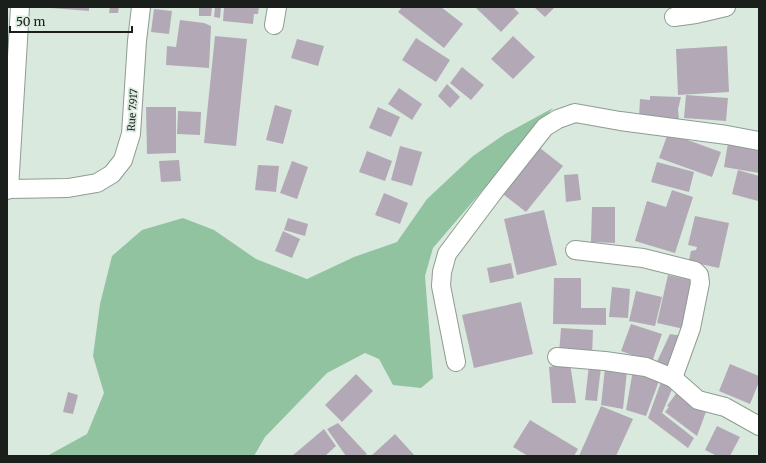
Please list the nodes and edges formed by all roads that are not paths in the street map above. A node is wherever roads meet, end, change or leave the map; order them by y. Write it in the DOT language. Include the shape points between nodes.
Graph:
graph roads {
  1 [pos="20,7"];
  2 [pos="141,7"];
  3 [pos="277,7"];
  4 [pos="726,7"];
  5 [pos="674,17"];
  6 [pos="274,25"];
  7 [pos="759,141"];
  8 [pos="8,190"];
  9 [pos="575,250"];
  10 [pos="557,357"];
  11 [pos="456,362"];
  12 [pos="674,378"];
  13 [pos="759,426"];
  1 -- 8 [label="street"];
  2 -- 8 [label="street, Rue 7.917" via="131,134 123,160 112,174 97,183 68,188"];
  3 -- 6 [label="street"];
  4 -- 5 [label="street"];
  7 -- 11 [label="street" via="575,113 558,118 546,127 447,254 441,286"];
  9 -- 12 [label="street" via="643,258 695,270 699,275 700,283 691,328"];
  10 -- 12 [label="street" via="646,367"];
  12 -- 13 [label="street" via="698,400 724,407"];
}
